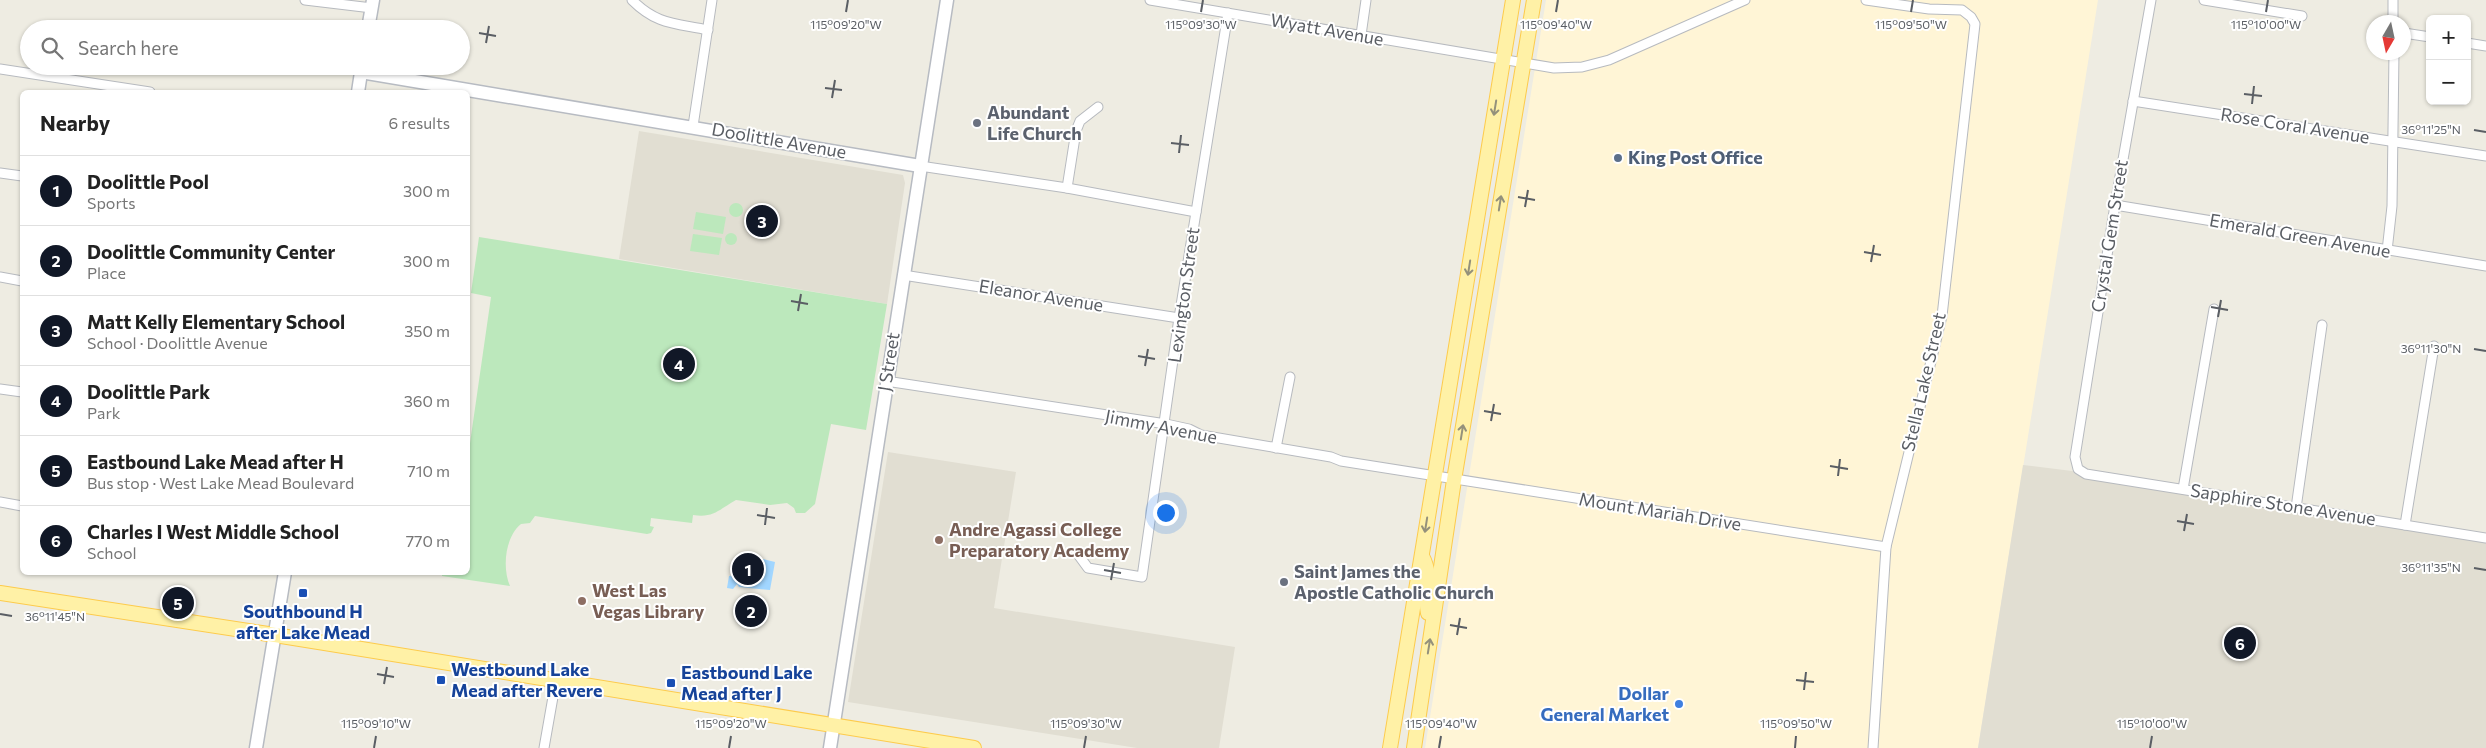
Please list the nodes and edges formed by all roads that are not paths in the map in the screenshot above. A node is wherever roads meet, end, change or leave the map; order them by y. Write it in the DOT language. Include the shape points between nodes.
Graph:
graph roads {
  1 [pos="305,0"];
  2 [pos="632,0"];
  3 [pos="712,0"];
  4 [pos="947,0"];
  5 [pos="1150,0"];
  6 [pos="1366,0"];
  7 [pos="1513,0"];
  8 [pos="1534,0"];
  9 [pos="1745,0"];
  10 [pos="1866,0"];
  11 [pos="2151,0"];
  12 [pos="2204,0"];
  13 [pos="2392,0"];
  14 [pos="373,4"];
  15 [pos="1228,13"];
  16 [pos="2393,15"];
  17 [pos="2302,16"];
  18 [pos="370,20"];
  19 [pos="708,30"];
  20 [pos="2411,33"];
  21 [pos="1361,35"];
  22 [pos="2426,36"];
  23 [pos="2471,44"];
  24 [pos="2486,46"];
  25 [pos="1503,60"];
  26 [pos="2394,60"];
  27 [pos="1523,63"];
  28 [pos="0,69"];
  29 [pos="20,72"];
  30 [pos="39,75"];
  31 [pos="361,75"];
  32 [pos="397,75"];
  33 [pos="137,90"];
  34 [pos="358,90"];
  35 [pos="2133,101"];
  36 [pos="1098,107"];
  37 [pos="693,126"];
  38 [pos="2393,141"];
  39 [pos="2486,156"];
  40 [pos="920,166"];
  41 [pos="0,173"];
  42 [pos="20,176"];
  43 [pos="1067,188"];
  44 [pos="2115,205"];
  45 [pos="1196,212"];
  46 [pos="2387,251"];
  47 [pos="2486,266"];
  48 [pos="903,275"];
  49 [pos="0,277"];
  50 [pos="20,281"];
  51 [pos="2214,309"];
  52 [pos="1179,318"];
  53 [pos="2322,325"];
  54 [pos="2434,346"];
  55 [pos="1290,377"];
  56 [pos="886,381"];
  57 [pos="0,389"];
  58 [pos="20,392"];
  59 [pos="1166,424"];
  60 [pos="1276,448"];
  61 [pos="2080,472"];
  62 [pos="1434,477"];
  63 [pos="1454,480"];
  64 [pos="2182,489"];
  65 [pos="0,502"];
  66 [pos="20,506"];
  67 [pos="2296,508"];
  68 [pos="2405,525"];
  69 [pos="2486,538"];
  70 [pos="1886,547"];
  71 [pos="1077,554"];
  72 [pos="1422,555"];
  73 [pos="284,575"];
  74 [pos="0,593"];
  75 [pos="1433,619"];
  76 [pos="275,635"];
  77 [pos="556,680"];
  78 [pos="834,725"];
  79 [pos="256,748"];
  80 [pos="544,748"];
  81 [pos="830,748"];
  82 [pos="974,748"];
  83 [pos="1390,748"];
  84 [pos="1414,748"];
  85 [pos="1873,748"];
  1 -- 14 [label="street"];
  2 -- 19 [label="street" via="645,14 657,20"];
  3 -- 19 [label="street"];
  4 -- 40 [label="street, J Street"];
  5 -- 15 [label="street, Wyatt Avenue"];
  6 -- 21 [label="street"];
  7 -- 25 [label="main road"];
  8 -- 27 [label="main road"];
  9 -- 27 [label="street, Wyatt Avenue" via="1609,60 1554,68"];
  10 -- 70 [label="street, Stella Lake Street" via="1962,10 1972,17 1975,24 1942,316"];
  11 -- 35 [label="street, Crystal Gem Street"];
  12 -- 17 [label="street"];
  13 -- 16 [label="street"];
  14 -- 18 [label="street"];
  15 -- 21 [label="street, Wyatt Avenue"];
  15 -- 45 [label="street, Lexington Street"];
  19 -- 37 [label="street"];
  20 -- 22 [label="street"];
  21 -- 25 [label="street, Wyatt Avenue"];
  23 -- 24 [label="street"];
  25 -- 27 [label="street, Wyatt Avenue"];
  25 -- 62 [label="main road, one-way"];
  26 -- 38 [label="street"];
  63 -- 27 [label="main road, one-way"];
  28 -- 29 [label="street"];
  30 -- 33 [label="street"];
  31 -- 34 [label="street"];
  32 -- 37 [label="street, Doolittle Avenue"];
  35 -- 38 [label="street, Rose Coral Avenue"];
  35 -- 44 [label="street, Crystal Gem Street"];
  36 -- 43 [label="street" via="1080,121 1076,131"];
  37 -- 40 [label="street, Doolittle Avenue"];
  38 -- 39 [label="street, Rose Coral Avenue"];
  38 -- 46 [label="street" via="2392,206"];
  40 -- 43 [label="street, Doolittle Avenue"];
  40 -- 48 [label="street, J Street"];
  41 -- 42 [label="street"];
  43 -- 45 [label="street, Doolittle Avenue"];
  44 -- 46 [label="street, Emerald Green Avenue"];
  44 -- 61 [label="street, Crystal Gem Street" via="2075,457"];
  45 -- 52 [label="street, Lexington Street"];
  46 -- 47 [label="street, Emerald Green Avenue"];
  48 -- 52 [label="street, Eleanor Avenue"];
  48 -- 56 [label="street, J Street"];
  49 -- 50 [label="street"];
  51 -- 64 [label="street"];
  52 -- 59 [label="street, Lexington Street"];
  53 -- 67 [label="street"];
  54 -- 68 [label="street"];
  55 -- 60 [label="street"];
  56 -- 59 [label="street, Jimmy Avenue"];
  56 -- 78 [label="street, J Street"];
  57 -- 58 [label="street"];
  59 -- 60 [label="street, Jimmy Avenue" via="1190,429 1200,435"];
  59 -- 71 [label="street, Lexington Street" via="1142,577 1088,568"];
  60 -- 62 [label="street, Jimmy Avenue"];
  61 -- 64 [label="street, Sapphire Stone Avenue"];
  62 -- 63 [label="street, Mount Mariah Drive"];
  62 -- 72 [label="main road, one-way"];
  63 -- 70 [label="street, Mount Mariah Drive"];
  63 -- 75 [label="main road"];
  64 -- 67 [label="street, Sapphire Stone Avenue"];
  65 -- 66 [label="street"];
  67 -- 68 [label="street, Sapphire Stone Avenue"];
  68 -- 69 [label="street, Sapphire Stone Avenue"];
  70 -- 85 [label="street, Stella Lake Street"];
  72 -- 75 [label="main road" via="1429,570 1426,602 1428,614"];
  72 -- 83 [label="main road"];
  73 -- 76 [label="street"];
  74 -- 76 [label="main road"];
  84 -- 75 [label="main road, one-way"];
  76 -- 77 [label="main road"];
  76 -- 79 [label="street"];
  77 -- 78 [label="main road"];
  77 -- 80 [label="street"];
  78 -- 81 [label="street, J Street"];
  78 -- 82 [label="main road"];
}
